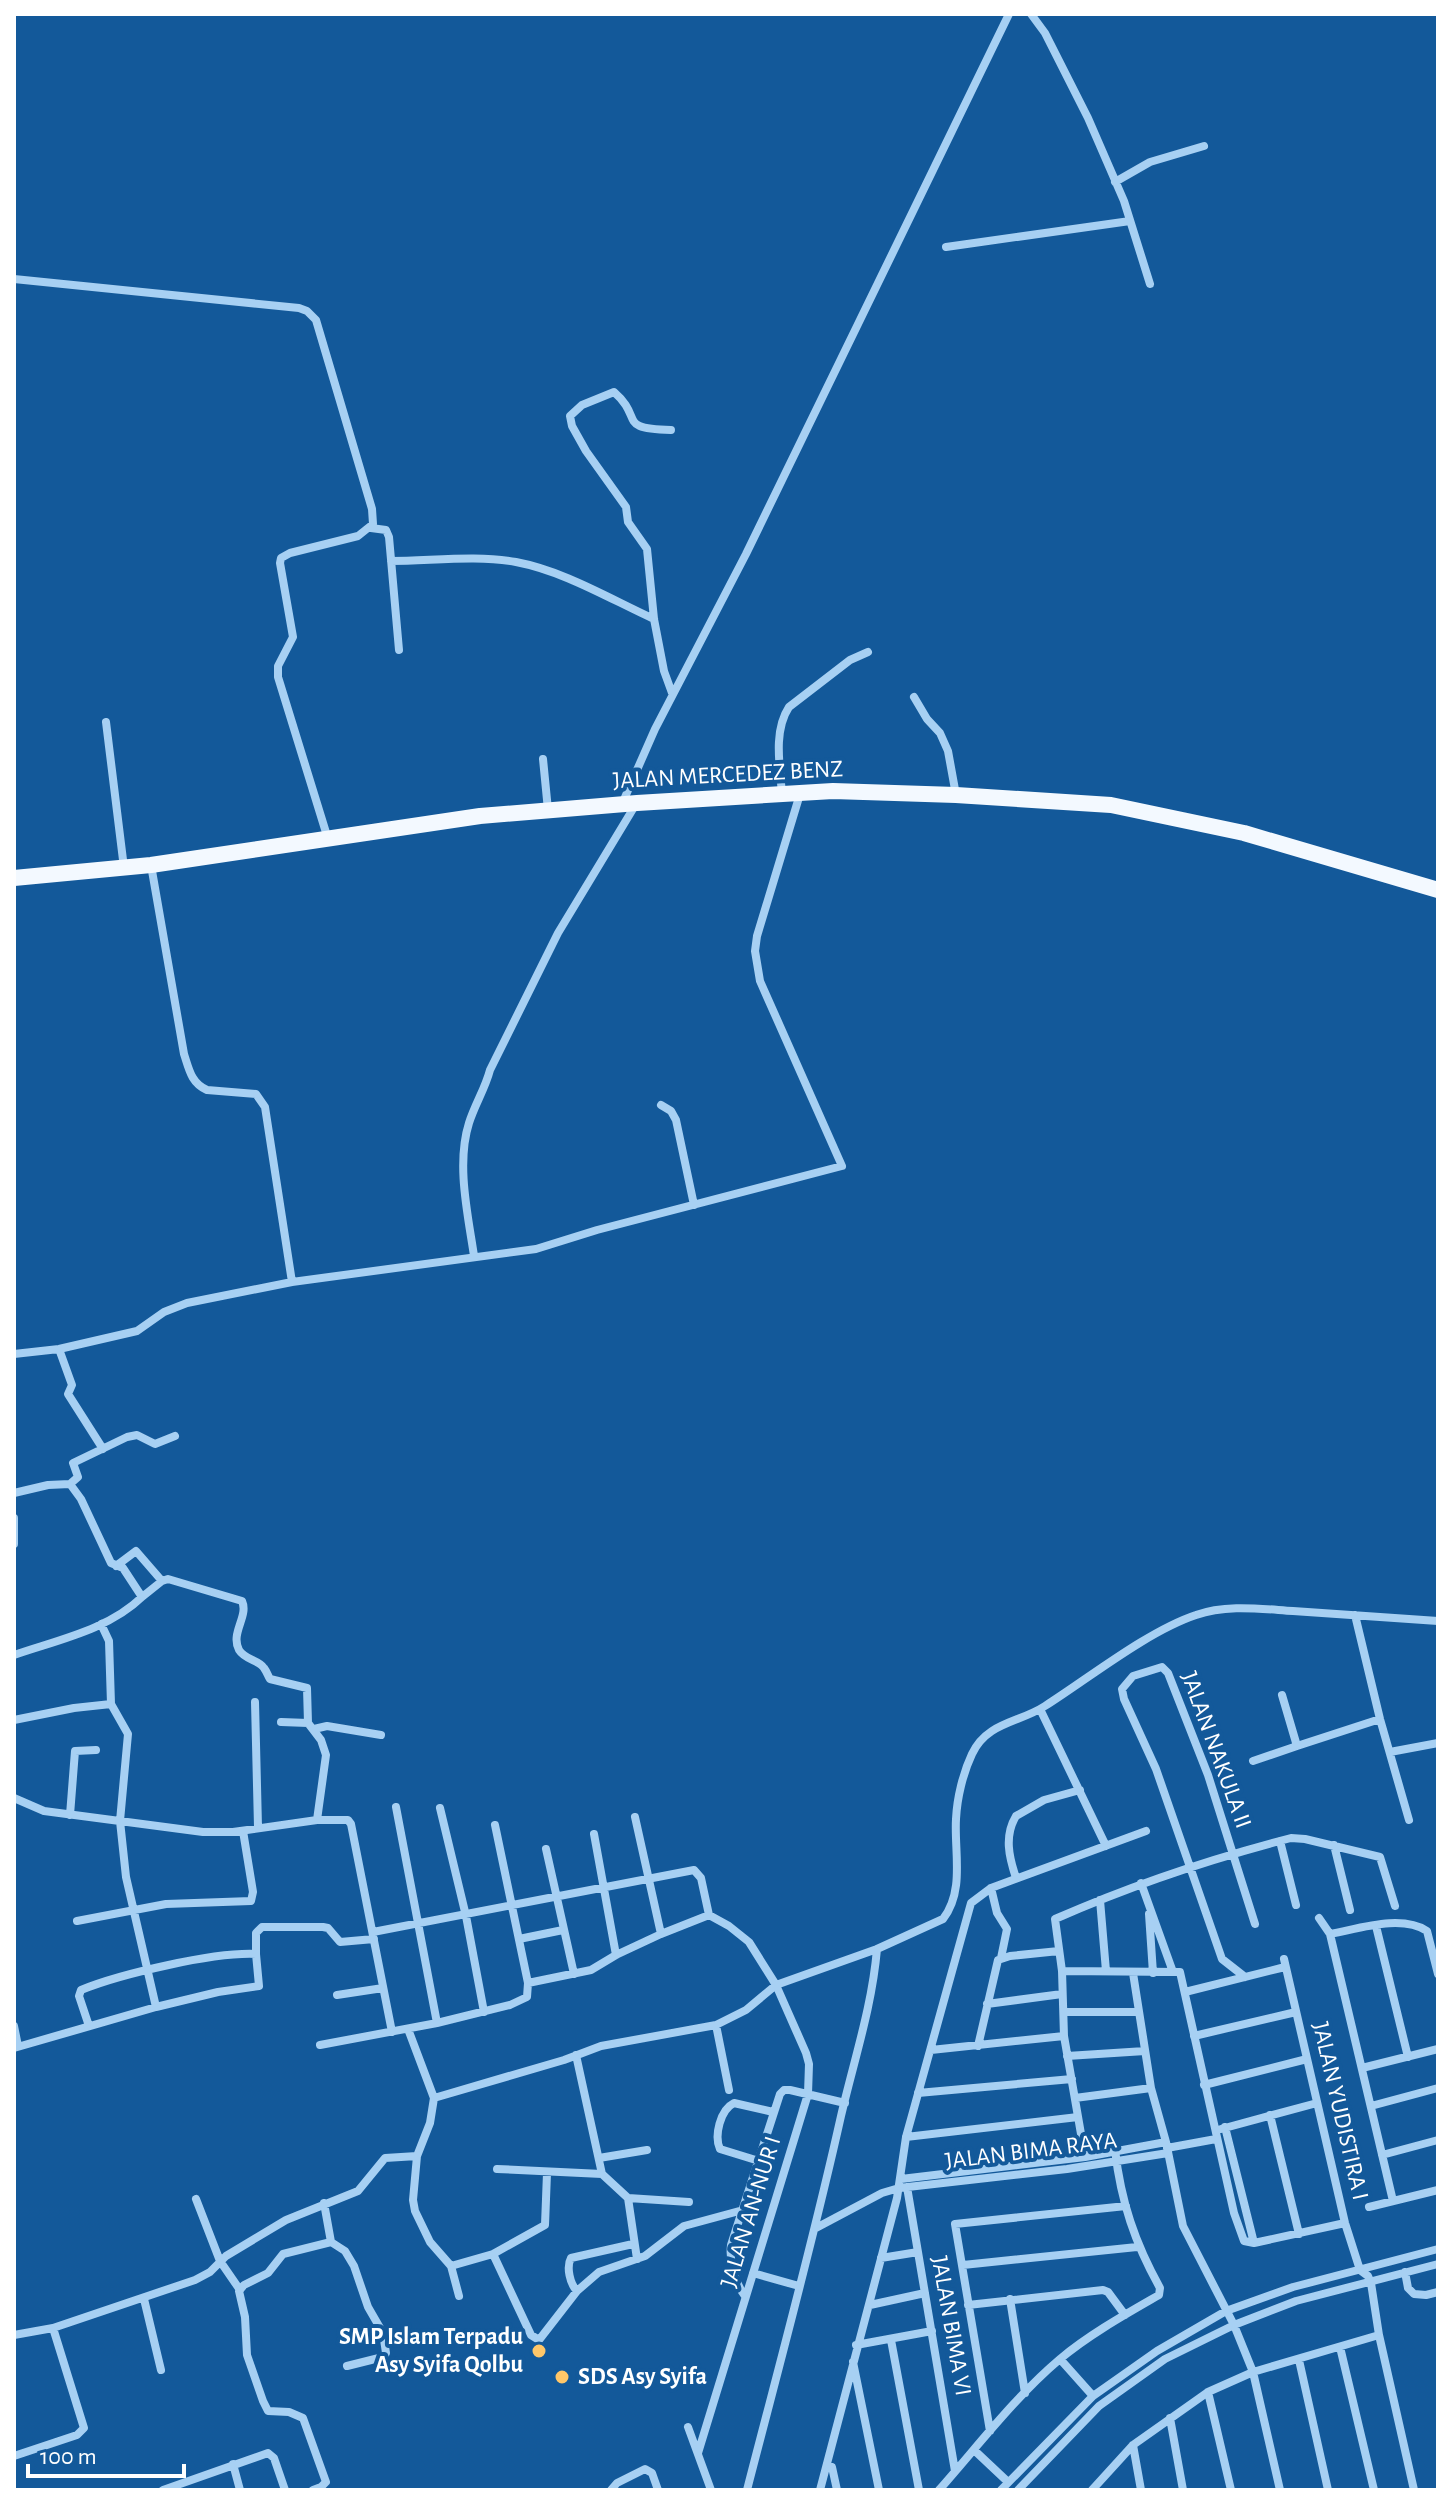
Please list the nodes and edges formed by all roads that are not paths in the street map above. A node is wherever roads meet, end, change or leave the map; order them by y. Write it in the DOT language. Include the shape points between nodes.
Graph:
graph roads {
  1 [pos="1009,14"];
  2 [pos="1031,14"];
  3 [pos="1204,146"];
  4 [pos="1115,182"];
  5 [pos="1130,221"];
  6 [pos="946,247"];
  7 [pos="14,279"];
  8 [pos="1150,284"];
  9 [pos="671,430"];
  10 [pos="371,528"];
  11 [pos="391,561"];
  12 [pos="654,619"];
  13 [pos="399,650"];
  14 [pos="868,652"];
  15 [pos="672,693"];
  16 [pos="914,697"];
  17 [pos="106,722"];
  18 [pos="543,759"];
  19 [pos="782,794"];
  20 [pos="800,794"];
  21 [pos="956,795"];
  22 [pos="630,803"];
  23 [pos="548,810"];
  24 [pos="328,839"];
  25 [pos="151,865"];
  26 [pos="124,868"];
  27 [pos="14,878"];
  28 [pos="1438,890"];
  29 [pos="661,1105"];
  30 [pos="694,1205"];
  31 [pos="474,1256"];
  32 [pos="292,1282"];
  33 [pos="59,1349"];
  34 [pos="14,1354"];
  35 [pos="175,1436"];
  36 [pos="103,1449"];
  37 [pos="70,1484"];
  38 [pos="14,1493"];
  39 [pos="14,1518"];
  40 [pos="14,1544"];
  41 [pos="116,1566"];
  42 [pos="162,1581"];
  43 [pos="142,1597"];
  44 [pos="1355,1615"];
  45 [pos="1438,1621"];
  46 [pos="101,1624"];
  47 [pos="14,1655"];
  48 [pos="1282,1695"];
  49 [pos="255,1702"];
  50 [pos="111,1704"];
  51 [pos="1040,1709"];
  52 [pos="1380,1719"];
  53 [pos="14,1720"];
  54 [pos="281,1722"];
  55 [pos="311,1726"];
  56 [pos="381,1735"];
  57 [pos="1438,1743"];
  58 [pos="1297,1746"];
  59 [pos="96,1750"];
  60 [pos="1390,1752"];
  61 [pos="1253,1761"];
  62 [pos="1080,1790"];
  63 [pos="14,1798"];
  64 [pos="396,1807"];
  65 [pos="440,1808"];
  66 [pos="70,1815"];
  67 [pos="635,1817"];
  68 [pos="317,1820"];
  69 [pos="1409,1820"];
  70 [pos="120,1821"];
  71 [pos="495,1825"];
  72 [pos="258,1827"];
  73 [pos="243,1831"];
  74 [pos="1146,1831"];
  75 [pos="594,1834"];
  76 [pos="1280,1841"];
  77 [pos="1334,1845"];
  78 [pos="1106,1846"];
  79 [pos="546,1849"];
  80 [pos="1232,1854"];
  81 [pos="1190,1866"];
  82 [pos="1016,1878"];
  83 [pos="648,1879"];
  84 [pos="1141,1883"];
  85 [pos="603,1887"];
  86 [pos="991,1888"];
  87 [pos="557,1896"];
  88 [pos="1100,1900"];
  89 [pos="510,1905"];
  90 [pos="1148,1905"];
  91 [pos="1296,1905"];
  92 [pos="1395,1906"];
  93 [pos="133,1910"];
  94 [pos="1350,1910"];
  95 [pos="709,1915"];
  96 [pos="466,1916"];
  97 [pos="1319,1918"];
  98 [pos="77,1921"];
  99 [pos="419,1923"];
  100 [pos="1255,1924"];
  101 [pos="1376,1926"];
  102 [pos="563,1930"];
  103 [pos="661,1934"];
  104 [pos="1330,1934"];
  105 [pos="374,1936"];
  106 [pos="519,1939"];
  107 [pos="877,1949"];
  108 [pos="1059,1951"];
  109 [pos="256,1954"];
  110 [pos="616,1955"];
  111 [pos="1001,1958"];
  112 [pos="1062,1971"];
  113 [pos="1106,1971"];
  114 [pos="146,1972"];
  115 [pos="1173,1972"];
  116 [pos="1133,1973"];
  117 [pos="1153,1973"];
  118 [pos="574,1974"];
  119 [pos="1438,1974"];
  120 [pos="1245,1977"];
  121 [pos="528,1983"];
  122 [pos="776,1985"];
  123 [pos="383,1988"];
  124 [pos="1185,1992"];
  125 [pos="1062,1994"];
  126 [pos="337,1995"];
  127 [pos="987,2004"];
  128 [pos="156,2007"];
  129 [pos="484,2012"];
  130 [pos="1064,2012"];
  131 [pos="1138,2012"];
  132 [pos="1296,2012"];
  133 [pos="437,2023"];
  134 [pos="716,2025"];
  135 [pos="14,2026"];
  136 [pos="89,2026"];
  137 [pos="408,2029"];
  138 [pos="392,2032"];
  139 [pos="1064,2036"];
  140 [pos="1194,2036"];
  141 [pos="320,2045"];
  142 [pos="978,2046"];
  143 [pos="16,2047"];
  144 [pos="1438,2049"];
  145 [pos="931,2050"];
  146 [pos="1145,2051"];
  147 [pos="576,2055"];
  148 [pos="1067,2056"];
  149 [pos="1408,2057"];
  150 [pos="1307,2059"];
  151 [pos="1362,2068"];
  152 [pos="1072,2079"];
  153 [pos="1204,2085"];
  154 [pos="1151,2088"];
  155 [pos="1438,2088"];
  156 [pos="729,2090"];
  157 [pos="918,2093"];
  158 [pos="808,2094"];
  159 [pos="434,2098"];
  160 [pos="1075,2098"];
  161 [pos="845,2103"];
  162 [pos="1317,2103"];
  163 [pos="1371,2106"];
  164 [pos="773,2112"];
  165 [pos="1270,2115"];
  166 [pos="1078,2117"];
  167 [pos="1225,2127"];
  168 [pos="1216,2135"];
  169 [pos="906,2137"];
  170 [pos="1438,2140"];
  171 [pos="1167,2148"];
  172 [pos="647,2150"];
  173 [pos="1115,2150"];
  174 [pos="1382,2155"];
  175 [pos="417,2156"];
  176 [pos="1085,2157"];
  177 [pos="599,2158"];
  178 [pos="759,2161"];
  179 [pos="1117,2161"];
  180 [pos="497,2169"];
  181 [pos="547,2173"];
  182 [pos="602,2174"];
  183 [pos="902,2185"];
  184 [pos="1438,2190"];
  185 [pos="628,2198"];
  186 [pos="196,2199"];
  187 [pos="1393,2201"];
  188 [pos="689,2202"];
  189 [pos="324,2203"];
  190 [pos="1126,2206"];
  191 [pos="1369,2207"];
  192 [pos="743,2210"];
  193 [pos="1345,2223"];
  194 [pos="816,2228"];
  195 [pos="1299,2234"];
  196 [pos="331,2242"];
  197 [pos="1254,2243"];
  198 [pos="633,2244"];
  199 [pos="1137,2247"];
  200 [pos="1438,2249"];
  201 [pos="918,2252"];
  202 [pos="493,2254"];
  203 [pos="881,2258"];
  204 [pos="637,2259"];
  205 [pos="220,2261"];
  206 [pos="1438,2264"];
  207 [pos="963,2265"];
  208 [pos="451,2266"];
  209 [pos="1360,2270"];
  210 [pos="1405,2272"];
  211 [pos="753,2273"];
  212 [pos="1371,2283"];
  213 [pos="799,2286"];
  214 [pos="240,2290"];
  215 [pos="577,2291"];
  216 [pos="1438,2292"];
  217 [pos="925,2293"];
  218 [pos="459,2296"];
  219 [pos="745,2296"];
  220 [pos="144,2299"];
  221 [pos="1010,2299"];
  222 [pos="870,2305"];
  223 [pos="968,2305"];
  224 [pos="1226,2311"];
  225 [pos="1125,2315"];
  226 [pos="1234,2325"];
  227 [pos="53,2328"];
  228 [pos="932,2331"];
  229 [pos="14,2335"];
  230 [pos="1379,2335"];
  231 [pos="891,2340"];
  232 [pos="856,2345"];
  233 [pos="1340,2347"];
  234 [pos="1060,2359"];
  235 [pos="1299,2360"];
  236 [pos="853,2362"];
  237 [pos="347,2366"];
  238 [pos="161,2370"];
  239 [pos="1253,2372"];
  240 [pos="1208,2392"];
  241 [pos="1025,2393"];
  242 [pos="1093,2396"];
  243 [pos="1170,2418"];
  244 [pos="688,2427"];
  245 [pos="990,2431"];
  246 [pos="1133,2445"];
  247 [pos="974,2450"];
  248 [pos="698,2453"];
  249 [pos="14,2456"];
  250 [pos="233,2464"];
  251 [pos="827,2465"];
  252 [pos="955,2471"];
  253 [pos="1009,2481"];
  254 [pos="614,2486"];
  255 [pos="1095,2488"];
  256 [pos="165,2489"];
  257 [pos="1019,2489"];
  258 [pos="240,2490"];
  259 [pos="285,2490"];
  260 [pos="313,2490"];
  261 [pos="658,2490"];
  262 [pos="711,2490"];
  263 [pos="747,2490"];
  264 [pos="820,2490"];
  265 [pos="837,2490"];
  266 [pos="879,2490"];
  267 [pos="919,2490"];
  268 [pos="939,2490"];
  269 [pos="1001,2490"];
  270 [pos="1141,2490"];
  271 [pos="1183,2490"];
  272 [pos="1231,2490"];
  273 [pos="1280,2490"];
  274 [pos="1328,2490"];
  275 [pos="1374,2490"];
  276 [pos="1414,2490"];
  1 -- 15 [label="street" via="746,554"];
  2 -- 4 [label="street" via="1088,118"];
  3 -- 4 [label="street" via="1150,162"];
  4 -- 5 [label="street"];
  5 -- 6 [label="street"];
  5 -- 8 [label="street"];
  7 -- 10 [label="street" via="307,311 319,326 372,509"];
  9 -- 12 [label="street" via="637,426 614,392 570,416 647,549"];
  10 -- 11 [label="street" via="386,531"];
  10 -- 24 [label="street" via="290,553 280,563 293,637 278,677"];
  11 -- 12 [label="street" via="519,563"];
  11 -- 13 [label="street"];
  12 -- 15 [label="street"];
  14 -- 19 [label="street" via="850,660 784,714"];
  15 -- 22 [label="street"];
  16 -- 21 [label="street" via="948,751"];
  17 -- 26 [label="street"];
  18 -- 23 [label="street"];
  19 -- 20 [label="main road, JALAN MERCEDEZ BENZ"];
  19 -- 22 [label="main road, JALAN MERCEDEZ BENZ"];
  20 -- 21 [label="main road, JALAN MERCEDEZ BENZ"];
  20 -- 30 [label="street" via="757,936 757,966 842,1166"];
  21 -- 28 [label="main road, JALAN MERCEDEZ BENZ" via="1111,805 1309,851"];
  22 -- 23 [label="main road, JALAN MERCEDEZ BENZ"];
  22 -- 31 [label="street" via="558,933 469,1123 465,1166"];
  23 -- 24 [label="main road, JALAN MERCEDEZ BENZ"];
  24 -- 25 [label="main road, JALAN MERCEDEZ BENZ"];
  25 -- 26 [label="main road, JALAN MERCEDEZ BENZ"];
  25 -- 32 [label="street" via="191,1075 200,1088 256,1094 265,1107"];
  26 -- 27 [label="main road, JALAN MERCEDEZ BENZ"];
  29 -- 30 [label="street" via="676,1120"];
  30 -- 31 [label="street" via="536,1249"];
  31 -- 32 [label="street"];
  32 -- 33 [label="street" via="187,1303 137,1331"];
  33 -- 34 [label="street"];
  33 -- 36 [label="street" via="73,1386 68,1394"];
  35 -- 36 [label="street" via="155,1444 134,1434"];
  36 -- 37 [label="street" via="73,1463 78,1478"];
  37 -- 38 [label="street"];
  37 -- 41 [label="street"];
  39 -- 40 [label="street"];
  41 -- 42 [label="street" via="136,1551"];
  41 -- 43 [label="street" via="123,1568"];
  42 -- 43 [label="street"];
  42 -- 55 [label="street" via="172,1579 244,1602 236,1636 239,1650 264,1667 270,1679 307,1688"];
  43 -- 46 [label="street"];
  44 -- 45 [label="street"];
  44 -- 51 [label="street" via="1255,1609 1197,1614"];
  44 -- 52 [label="street"];
  46 -- 47 [label="street"];
  46 -- 50 [label="street" via="109,1641"];
  48 -- 58 [label="street"];
  49 -- 72 [label="street"];
  50 -- 53 [label="street"];
  50 -- 70 [label="street" via="128,1734"];
  51 -- 62 [label="street"];
  51 -- 107 [label="street" via="993,1728 973,1751 959,1796 956,1889 949,1911 936,1923"];
  52 -- 58 [label="street"];
  52 -- 60 [label="street"];
  54 -- 55 [label="street"];
  55 -- 56 [label="street"];
  55 -- 68 [label="street" via="326,1755"];
  57 -- 60 [label="street"];
  58 -- 61 [label="street"];
  59 -- 66 [label="street" via="75,1751"];
  60 -- 69 [label="street"];
  62 -- 78 [label="street"];
  62 -- 82 [label="street" via="1037,1803 1016,1816 1008,1836"];
  63 -- 66 [label="street"];
  64 -- 99 [label="street"];
  65 -- 96 [label="street"];
  66 -- 70 [label="street"];
  67 -- 83 [label="street"];
  68 -- 72 [label="street"];
  68 -- 105 [label="street" via="345,1819 351,1824"];
  70 -- 73 [label="street" via="203,1832"];
  70 -- 93 [label="street"];
  71 -- 89 [label="street"];
  72 -- 73 [label="street"];
  73 -- 93 [label="street" via="251,1901"];
  74 -- 78 [label="street"];
  75 -- 85 [label="street"];
  76 -- 77 [label="street" via="1297,1838"];
  76 -- 80 [label="street"];
  76 -- 91 [label="street"];
  77 -- 92 [label="street" via="1380,1857"];
  77 -- 94 [label="street"];
  78 -- 82 [label="street"];
  79 -- 87 [label="street"];
  80 -- 81 [label="street"];
  80 -- 81 [label="street, JALAN NAKULA II" via="1186,1714 1168,1673 1156,1668 1128,1679 1123,1693"];
  80 -- 100 [label="street, JALAN NAKULA II"];
  81 -- 84 [label="street"];
  81 -- 120 [label="street" via="1222,1959"];
  82 -- 86 [label="street"];
  83 -- 85 [label="street"];
  83 -- 95 [label="street" via="695,1870"];
  83 -- 103 [label="street"];
  84 -- 88 [label="street"];
  84 -- 90 [label="street"];
  85 -- 87 [label="street"];
  85 -- 110 [label="street"];
  86 -- 111 [label="street" via="998,1917 1007,1929"];
  86 -- 145 [label="street" via="967,1911"];
  87 -- 89 [label="street"];
  87 -- 102 [label="street"];
  88 -- 108 [label="street" via="1055,1919"];
  88 -- 113 [label="street"];
  89 -- 96 [label="street"];
  89 -- 106 [label="street"];
  90 -- 115 [label="street"];
  90 -- 117 [label="street"];
  93 -- 98 [label="street"];
  93 -- 114 [label="street"];
  95 -- 103 [label="street"];
  95 -- 122 [label="street, JALAN AN-NUR I" via="749,1942"];
  96 -- 99 [label="street"];
  96 -- 129 [label="street"];
  97 -- 104 [label="street"];
  99 -- 105 [label="street"];
  99 -- 133 [label="street"];
  101 -- 104 [label="street"];
  101 -- 119 [label="street" via="1424,1928"];
  101 -- 149 [label="street"];
  102 -- 106 [label="street"];
  102 -- 118 [label="street"];
  103 -- 110 [label="street"];
  104 -- 151 [label="street"];
  105 -- 109 [label="street" via="340,1942 323,1927 262,1927 256,1935"];
  105 -- 123 [label="street"];
  106 -- 121 [label="street"];
  107 -- 122 [label="street"];
  107 -- 161 [label="street"];
  108 -- 111 [label="street"];
  108 -- 112 [label="street"];
  109 -- 114 [label="street"];
  109 -- 128 [label="street" via="259,1986"];
  110 -- 118 [label="street"];
  111 -- 127 [label="street"];
  112 -- 113 [label="street"];
  112 -- 125 [label="street"];
  113 -- 116 [label="street"];
  114 -- 128 [label="street"];
  114 -- 136 [label="street" via="81,1990"];
  115 -- 117 [label="street"];
  115 -- 124 [label="street" via="1180,1972"];
  116 -- 117 [label="street"];
  116 -- 131 [label="street"];
  118 -- 121 [label="street"];
  120 -- 124 [label="street"];
  120 -- 132 [label="street, JALAN YUDISTIRA I" via="1285,1963"];
  121 -- 129 [label="street" via="524,1999"];
  122 -- 134 [label="street" via="746,2010"];
  122 -- 158 [label="street, JALAN AN-NUR I" via="806,2053"];
  123 -- 126 [label="street"];
  123 -- 138 [label="street"];
  124 -- 140 [label="street"];
  125 -- 127 [label="street"];
  125 -- 130 [label="street"];
  127 -- 142 [label="street"];
  128 -- 136 [label="street"];
  129 -- 133 [label="street"];
  130 -- 131 [label="street"];
  130 -- 139 [label="street"];
  131 -- 146 [label="street"];
  132 -- 140 [label="street"];
  132 -- 150 [label="street, JALAN YUDISTIRA I"];
  133 -- 137 [label="street"];
  134 -- 147 [label="street" via="632,2038"];
  134 -- 156 [label="street"];
  135 -- 143 [label="street"];
  136 -- 143 [label="street"];
  137 -- 138 [label="street"];
  137 -- 159 [label="street"];
  138 -- 141 [label="street"];
  139 -- 142 [label="street"];
  139 -- 148 [label="street"];
  140 -- 153 [label="street"];
  142 -- 145 [label="street"];
  144 -- 149 [label="street"];
  145 -- 157 [label="street"];
  146 -- 148 [label="street"];
  146 -- 154 [label="street"];
  147 -- 159 [label="street"];
  147 -- 177 [label="street"];
  148 -- 152 [label="street"];
  149 -- 151 [label="street"];
  150 -- 153 [label="street"];
  150 -- 162 [label="street, JALAN YUDISTIRA I"];
  151 -- 163 [label="street"];
  152 -- 157 [label="street"];
  152 -- 160 [label="street"];
  153 -- 168 [label="street"];
  154 -- 160 [label="street"];
  154 -- 171 [label="street"];
  155 -- 163 [label="street"];
  157 -- 169 [label="street"];
  158 -- 161 [label="street"];
  158 -- 164 [label="street" via="784,2090"];
  158 -- 211 [label="street, JALAN AN-NUR I"];
  159 -- 175 [label="street"];
  160 -- 166 [label="street"];
  161 -- 194 [label="street"];
  162 -- 165 [label="street"];
  162 -- 193 [label="street, JALAN YUDISTIRA I"];
  163 -- 174 [label="street"];
  164 -- 178 [label="street"];
  164 -- 178 [label="street" via="734,2103 722,2116 720,2149"];
  165 -- 167 [label="street"];
  165 -- 195 [label="street"];
  166 -- 169 [label="street"];
  166 -- 176 [label="street"];
  167 -- 168 [label="street"];
  167 -- 197 [label="street"];
  168 -- 171 [label="street"];
  168 -- 197 [label="street" via="1240,2234"];
  169 -- 183 [label="street"];
  170 -- 174 [label="street"];
  171 -- 173 [label="street, JALAN BIMA RAYA"];
  171 -- 179 [label="street, JALAN BIMA RAYA"];
  171 -- 224 [label="street" via="1187,2237"];
  172 -- 177 [label="street"];
  173 -- 176 [label="street, JALAN BIMA RAYA"];
  173 -- 179 [label="street"];
  174 -- 187 [label="street"];
  175 -- 189 [label="street" via="385,2158 358,2191"];
  175 -- 208 [label="street" via="415,2211 430,2242"];
  176 -- 183 [label="street, JALAN BIMA RAYA"];
  177 -- 182 [label="street"];
  178 -- 192 [label="street"];
  179 -- 183 [label="street, JALAN BIMA RAYA"];
  179 -- 190 [label="street"];
  180 -- 181 [label="street"];
  181 -- 182 [label="street"];
  181 -- 202 [label="street" via="545,2225"];
  182 -- 185 [label="street"];
  183 -- 194 [label="street"];
  183 -- 201 [label="street, JALAN BIMA VI"];
  183 -- 203 [label="street"];
  184 -- 187 [label="street"];
  185 -- 188 [label="street"];
  185 -- 198 [label="street"];
  186 -- 205 [label="street"];
  187 -- 191 [label="street"];
  189 -- 196 [label="street"];
  189 -- 205 [label="street"];
  190 -- 199 [label="street"];
  190 -- 207 [label="street" via="956,2222"];
  192 -- 204 [label="street" via="684,2226"];
  192 -- 219 [label="street" via="730,2250"];
  193 -- 195 [label="street"];
  193 -- 209 [label="street, JALAN YUDISTIRA I"];
  194 -- 213 [label="street"];
  195 -- 197 [label="street"];
  196 -- 214 [label="street" via="283,2254 268,2273"];
  196 -- 237 [label="street" via="354,2266 385,2346 383,2357"];
  198 -- 204 [label="street"];
  198 -- 215 [label="street" via="571,2258 571,2283"];
  199 -- 207 [label="street"];
  199 -- 225 [label="street" via="1160,2293"];
  200 -- 209 [label="street"];
  201 -- 203 [label="street"];
  201 -- 217 [label="street, JALAN BIMA VI"];
  202 -- 208 [label="street"];
  202 -- 215 [label="street" via="537,2341"];
  203 -- 222 [label="street"];
  204 -- 215 [label="street" via="602,2270"];
  205 -- 214 [label="street"];
  205 -- 220 [label="street" via="203,2277"];
  206 -- 210 [label="street"];
  207 -- 223 [label="street"];
  208 -- 218 [label="street"];
  209 -- 212 [label="street"];
  209 -- 224 [label="street"];
  210 -- 212 [label="street"];
  210 -- 216 [label="street" via="1414,2294"];
  211 -- 213 [label="street"];
  211 -- 219 [label="street, JALAN AN-NUR I"];
  212 -- 226 [label="street" via="1296,2301"];
  212 -- 230 [label="street"];
  213 -- 263 [label="street"];
  214 -- 260 [label="street" via="253,2377 268,2411 305,2420 326,2482"];
  217 -- 222 [label="street"];
  217 -- 228 [label="street, JALAN BIMA VI"];
  219 -- 248 [label="street, JALAN AN-NUR I"];
  220 -- 227 [label="street"];
  220 -- 238 [label="street"];
  221 -- 223 [label="street"];
  221 -- 225 [label="street" via="1103,2290"];
  221 -- 241 [label="street"];
  222 -- 232 [label="street"];
  223 -- 245 [label="street"];
  224 -- 226 [label="street"];
  224 -- 242 [label="street"];
  225 -- 234 [label="street"];
  226 -- 239 [label="street"];
  226 -- 257 [label="street" via="1165,2359 1099,2406"];
  227 -- 229 [label="street"];
  227 -- 249 [label="street" via="84,2428 73,2437"];
  228 -- 231 [label="street"];
  228 -- 252 [label="street, JALAN BIMA VI"];
  230 -- 233 [label="street"];
  230 -- 276 [label="street"];
  231 -- 232 [label="street"];
  231 -- 267 [label="street"];
  232 -- 236 [label="street"];
  233 -- 235 [label="street"];
  233 -- 275 [label="street"];
  234 -- 241 [label="street"];
  234 -- 242 [label="street"];
  235 -- 239 [label="street"];
  235 -- 274 [label="street"];
  236 -- 251 [label="street"];
  236 -- 266 [label="street"];
  239 -- 240 [label="street"];
  239 -- 273 [label="street"];
  240 -- 243 [label="street"];
  240 -- 272 [label="street"];
  241 -- 245 [label="street"];
  242 -- 253 [label="street"];
  243 -- 246 [label="street"];
  243 -- 271 [label="street"];
  244 -- 248 [label="street"];
  245 -- 247 [label="street"];
  246 -- 255 [label="street"];
  246 -- 270 [label="street"];
  247 -- 252 [label="street"];
  247 -- 253 [label="street"];
  248 -- 262 [label="street"];
  250 -- 256 [label="street"];
  250 -- 258 [label="street"];
  250 -- 259 [label="street" via="270,2454"];
  251 -- 264 [label="street"];
  251 -- 265 [label="street" via="833,2468"];
  252 -- 268 [label="street"];
  253 -- 257 [label="street"];
  253 -- 269 [label="street"];
  254 -- 261 [label="street" via="645,2469"];
}
